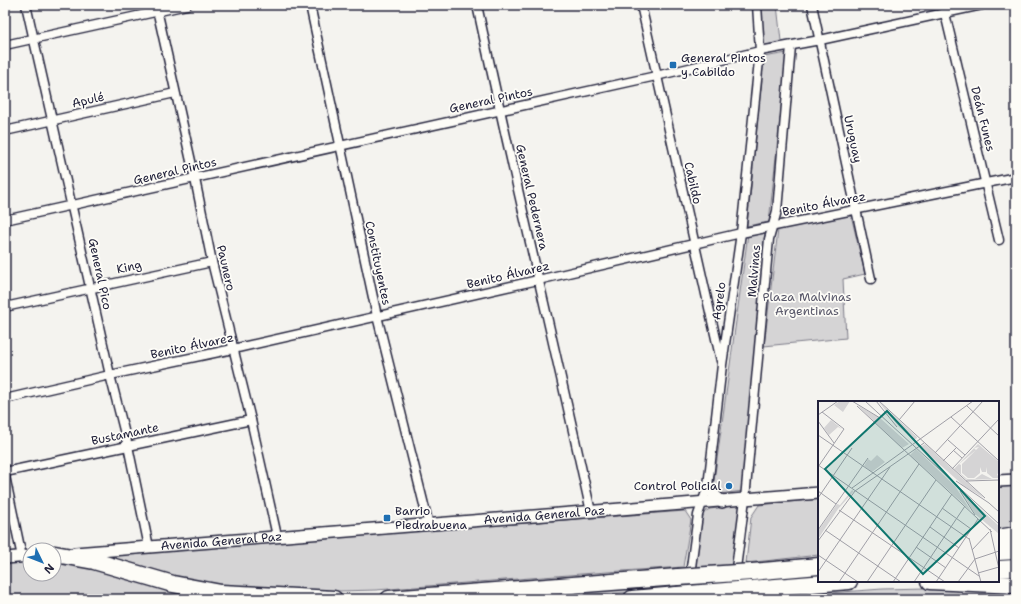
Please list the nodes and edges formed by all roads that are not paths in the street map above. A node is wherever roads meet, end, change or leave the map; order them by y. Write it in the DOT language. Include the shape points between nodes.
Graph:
graph roads {
  1 [pos="26,5"];
  2 [pos="187,5"];
  3 [pos="310,5"];
  4 [pos="477,5"];
  5 [pos="641,5"];
  6 [pos="757,5"];
  7 [pos="812,5"];
  8 [pos="982,5"];
  9 [pos="157,8"];
  10 [pos="944,9"];
  11 [pos="34,38"];
  12 [pos="820,40"];
  13 [pos="5,45"];
  14 [pos="791,46"];
  15 [pos="760,51"];
  16 [pos="656,76"];
  17 [pos="176,93"];
  18 [pos="499,110"];
  19 [pos="53,120"];
  20 [pos="5,131"];
  21 [pos="340,146"];
  22 [pos="1016,177"];
  23 [pos="195,179"];
  24 [pos="986,183"];
  25 [pos="72,206"];
  26 [pos="856,210"];
  27 [pos="5,220"];
  28 [pos="772,226"];
  29 [pos="741,233"];
  30 [pos="999,240"];
  31 [pos="694,244"];
  32 [pos="212,262"];
  33 [pos="871,279"];
  34 [pos="538,280"];
  35 [pos="90,288"];
  36 [pos="5,307"];
  37 [pos="378,316"];
  38 [pos="233,349"];
  39 [pos="722,365"];
  40 [pos="110,375"];
  41 [pos="5,399"];
  42 [pos="251,420"];
  43 [pos="128,446"];
  44 [pos="5,472"];
  45 [pos="5,476"];
  46 [pos="1016,480"];
  47 [pos="999,481"];
  48 [pos="708,486"];
  49 [pos="818,494"];
  50 [pos="745,499"];
  51 [pos="722,502"];
  52 [pos="702,503"];
  53 [pos="590,512"];
  54 [pos="429,525"];
  55 [pos="1016,535"];
  56 [pos="277,536"];
  57 [pos="999,538"];
  58 [pos="22,542"];
  59 [pos="149,547"];
  60 [pos="1016,551"];
  61 [pos="999,552"];
  62 [pos="62,553"];
  63 [pos="62,555"];
  64 [pos="22,556"];
  65 [pos="5,558"];
  66 [pos="818,566"];
  67 [pos="1016,568"];
  68 [pos="999,569"];
  69 [pos="837,582"];
  70 [pos="952,582"];
  71 [pos="1016,585"];
  72 [pos="682,597"];
  73 [pos="334,599"];
  74 [pos="389,599"];
  75 [pos="632,599"];
  76 [pos="732,599"];
  1 -- 11 [label="street, General Pico"];
  2 -- 9 [label="street"];
  3 -- 21 [label="street, Constituyentes"];
  4 -- 18 [label="street, General Pedernera"];
  5 -- 16 [label="street, Cabildo"];
  6 -- 15 [label="street, Agrelo"];
  7 -- 12 [label="street, Uruguay"];
  8 -- 10 [label="street, General Pintos"];
  9 -- 11 [label="street"];
  9 -- 17 [label="street, Paunero"];
  10 -- 12 [label="street, General Pintos"];
  10 -- 24 [label="street, Deán Funes"];
  11 -- 13 [label="street"];
  11 -- 19 [label="street, General Pico"];
  12 -- 14 [label="street, General Pintos"];
  12 -- 26 [label="street, Uruguay"];
  14 -- 15 [label="street, General Pintos"];
  14 -- 28 [label="street, Malvinas" via="777,211"];
  15 -- 16 [label="street, General Pintos"];
  15 -- 29 [label="street, Agrelo"];
  16 -- 18 [label="street, General Pintos"];
  16 -- 31 [label="street, Cabildo"];
  17 -- 19 [label="street, Apulé"];
  17 -- 23 [label="street, Paunero"];
  18 -- 21 [label="street, General Pintos"];
  18 -- 34 [label="street, General Pedernera"];
  19 -- 20 [label="street, Apulé"];
  19 -- 25 [label="street, General Pico"];
  21 -- 23 [label="street, General Pintos"];
  21 -- 37 [label="street, Constituyentes"];
  22 -- 24 [label="street, Benito Álvarez"];
  23 -- 25 [label="street, General Pintos"];
  23 -- 32 [label="street, Paunero"];
  24 -- 26 [label="street, Benito Álvarez"];
  24 -- 30 [label="street, Deán Funes"];
  25 -- 27 [label="street, General Pintos"];
  25 -- 35 [label="street, General Pico"];
  26 -- 28 [label="street, Benito Álvarez"];
  26 -- 33 [label="street, Uruguay"];
  28 -- 29 [label="street, Benito Álvarez"];
  28 -- 50 [label="street, Malvinas"];
  29 -- 31 [label="street, Benito Álvarez"];
  29 -- 39 [label="street, Agrelo"];
  31 -- 34 [label="street, Benito Álvarez"];
  31 -- 39 [label="street, Cabildo"];
  32 -- 35 [label="street, King"];
  32 -- 38 [label="street, Paunero"];
  34 -- 37 [label="street, Benito Álvarez"];
  34 -- 53 [label="street, General Pedernera"];
  35 -- 36 [label="street, King"];
  35 -- 40 [label="street, General Pico"];
  37 -- 38 [label="street, Benito Álvarez"];
  37 -- 54 [label="street, Constituyentes"];
  38 -- 40 [label="street, Benito Álvarez"];
  38 -- 42 [label="street, Paunero"];
  39 -- 48 [label="street, Agrelo"];
  40 -- 41 [label="street, Benito Álvarez"];
  40 -- 43 [label="street, General Pico"];
  42 -- 43 [label="street, Bustamante"];
  42 -- 56 [label="street, Paunero"];
  43 -- 44 [label="street, Bustamante"];
  43 -- 59 [label="street, General Pico"];
  45 -- 58 [label="street"];
  46 -- 47 [label="street"];
  48 -- 51 [label="street"];
  48 -- 52 [label="street, Agrelo"];
  49 -- 50 [label="street, Avenida General Paz"];
  50 -- 51 [label="street, Avenida General Paz"];
  50 -- 76 [label="street, Malvinas"];
  51 -- 52 [label="street, Avenida General Paz"];
  52 -- 53 [label="street, Avenida General Paz"];
  52 -- 72 [label="street, Agrelo"];
  53 -- 54 [label="street, Avenida General Paz"];
  54 -- 56 [label="street, Avenida General Paz"];
  55 -- 57 [label="highway"];
  56 -- 59 [label="street, Avenida General Paz"];
  59 -- 62 [label="street, Avenida General Paz"];
  60 -- 61 [label="highway"];
  63 -- 73 [label="highway" via="94,561 173,584 221,593"];
  64 -- 65 [label="street"];
  66 -- 74 [label="highway, bridge"];
  67 -- 68 [label="highway"];
  69 -- 72 [label="highway, bridge"];
  70 -- 71 [label="highway"];
  72 -- 75 [label="highway"];
}
